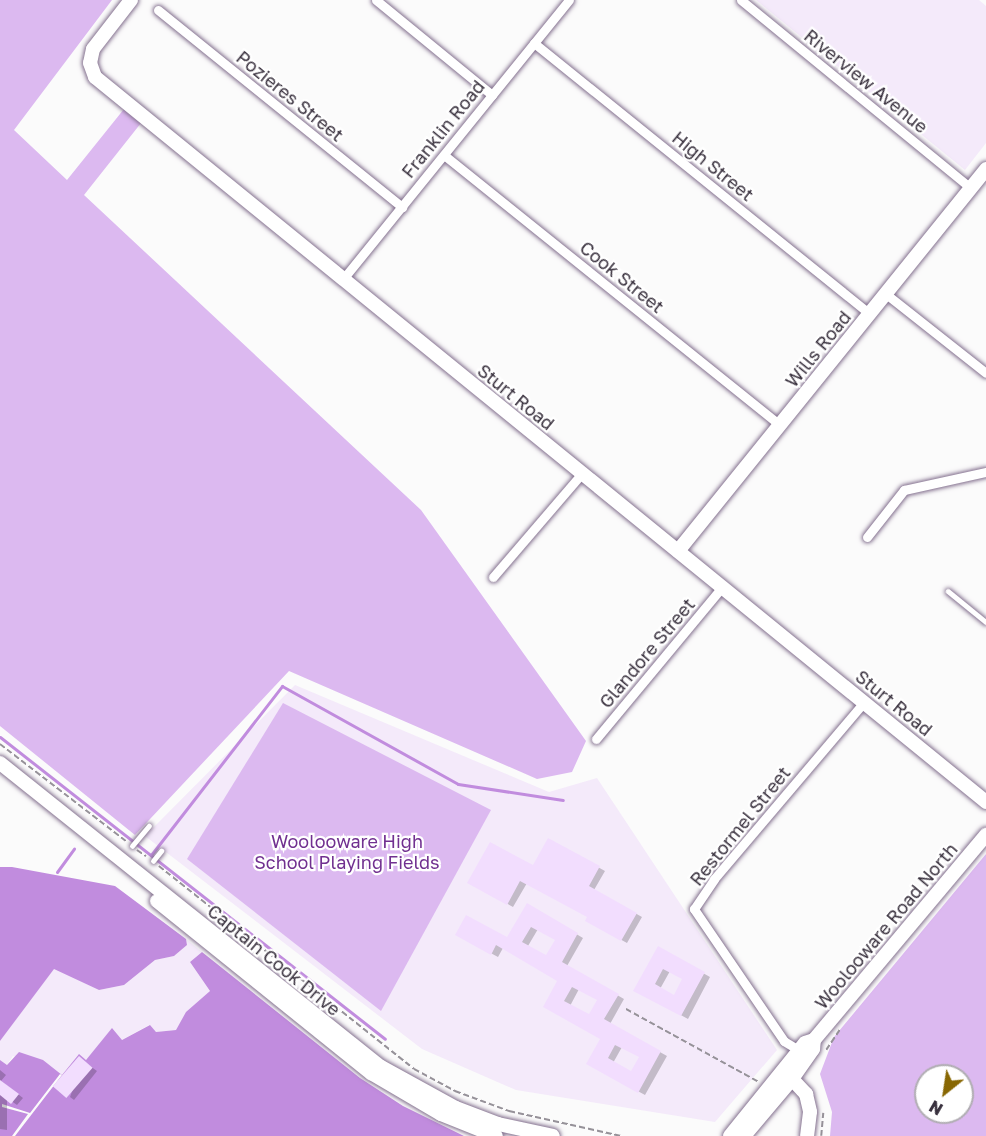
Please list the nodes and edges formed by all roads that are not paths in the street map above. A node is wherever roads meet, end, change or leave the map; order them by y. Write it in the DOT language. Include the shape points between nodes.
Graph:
graph roads {
  1 [pos="131,0"];
  2 [pos="376,0"];
  3 [pos="569,0"];
  4 [pos="741,0"];
  5 [pos="158,10"];
  6 [pos="534,43"];
  7 [pos="492,95"];
  8 [pos="444,155"];
  9 [pos="986,169"];
  10 [pos="971,188"];
  11 [pos="402,207"];
  12 [pos="343,279"];
  13 [pos="886,294"];
  14 [pos="870,314"];
  15 [pos="986,373"];
  16 [pos="780,425"];
  17 [pos="986,472"];
  18 [pos="582,473"];
  19 [pos="867,537"];
  20 [pos="678,551"];
  21 [pos="493,577"];
  22 [pos="722,587"];
  23 [pos="948,591"];
  24 [pos="986,622"];
  25 [pos="864,702"];
  26 [pos="596,739"];
  27 [pos="0,764"];
  28 [pos="0,776"];
  29 [pos="986,802"];
  30 [pos="149,826"];
  31 [pos="986,835"];
  32 [pos="133,845"];
  33 [pos="159,853"];
  34 [pos="153,861"];
  35 [pos="804,1052"];
  36 [pos="792,1079"];
  37 [pos="750,1109"];
  38 [pos="496,1136"];
  39 [pos="553,1136"];
  40 [pos="730,1136"];
  41 [pos="744,1136"];
  42 [pos="807,1136"];
  1 -- 12 [label="street, Sturt Road" via="93,49 90,63 95,77"];
  2 -- 7 [label="street"];
  3 -- 6 [label="street, Franklin Road"];
  4 -- 10 [label="street, Riverview Avenue"];
  5 -- 11 [label="street, Pozieres Street"];
  6 -- 7 [label="street, Franklin Road"];
  6 -- 14 [label="street, High Street"];
  7 -- 8 [label="street, Franklin Road"];
  8 -- 11 [label="street, Franklin Road"];
  8 -- 16 [label="street, Cook Street"];
  9 -- 10 [label="street, Wills Road"];
  10 -- 13 [label="street, Wills Road"];
  11 -- 12 [label="street, Franklin Road"];
  12 -- 18 [label="street, Sturt Road"];
  13 -- 14 [label="street, Wills Road"];
  13 -- 15 [label="street"];
  14 -- 16 [label="street, Wills Road"];
  16 -- 20 [label="street, Wills Road"];
  17 -- 19 [label="street" via="904,490"];
  18 -- 20 [label="street, Sturt Road"];
  18 -- 21 [label="street"];
  20 -- 22 [label="street, Sturt Road"];
  22 -- 25 [label="street, Sturt Road"];
  22 -- 26 [label="street, Glandore Street"];
  23 -- 24 [label="lane"];
  25 -- 29 [label="street, Sturt Road"];
  25 -- 35 [label="street, Restormel Street" via="714,879 694,909 783,1041"];
  27 -- 39 [label="street, Captain Cook Drive" via="381,1066 463,1111 498,1124"];
  28 -- 38 [label="street, Captain Cook Drive" via="363,1067 432,1110"];
  30 -- 32 [label="lane"];
  31 -- 35 [label="street, Woolooware Road North"];
  33 -- 34 [label="lane"];
  35 -- 36 [label="street, Woolooware Road North"];
  35 -- 37 [label="street, Woolooware Road North"];
  36 -- 37 [label="street"];
  36 -- 41 [label="street, Woolooware Road North"];
  36 -- 42 [label="street" via="809,1102"];
  37 -- 40 [label="street, Woolooware Road North"];
}
